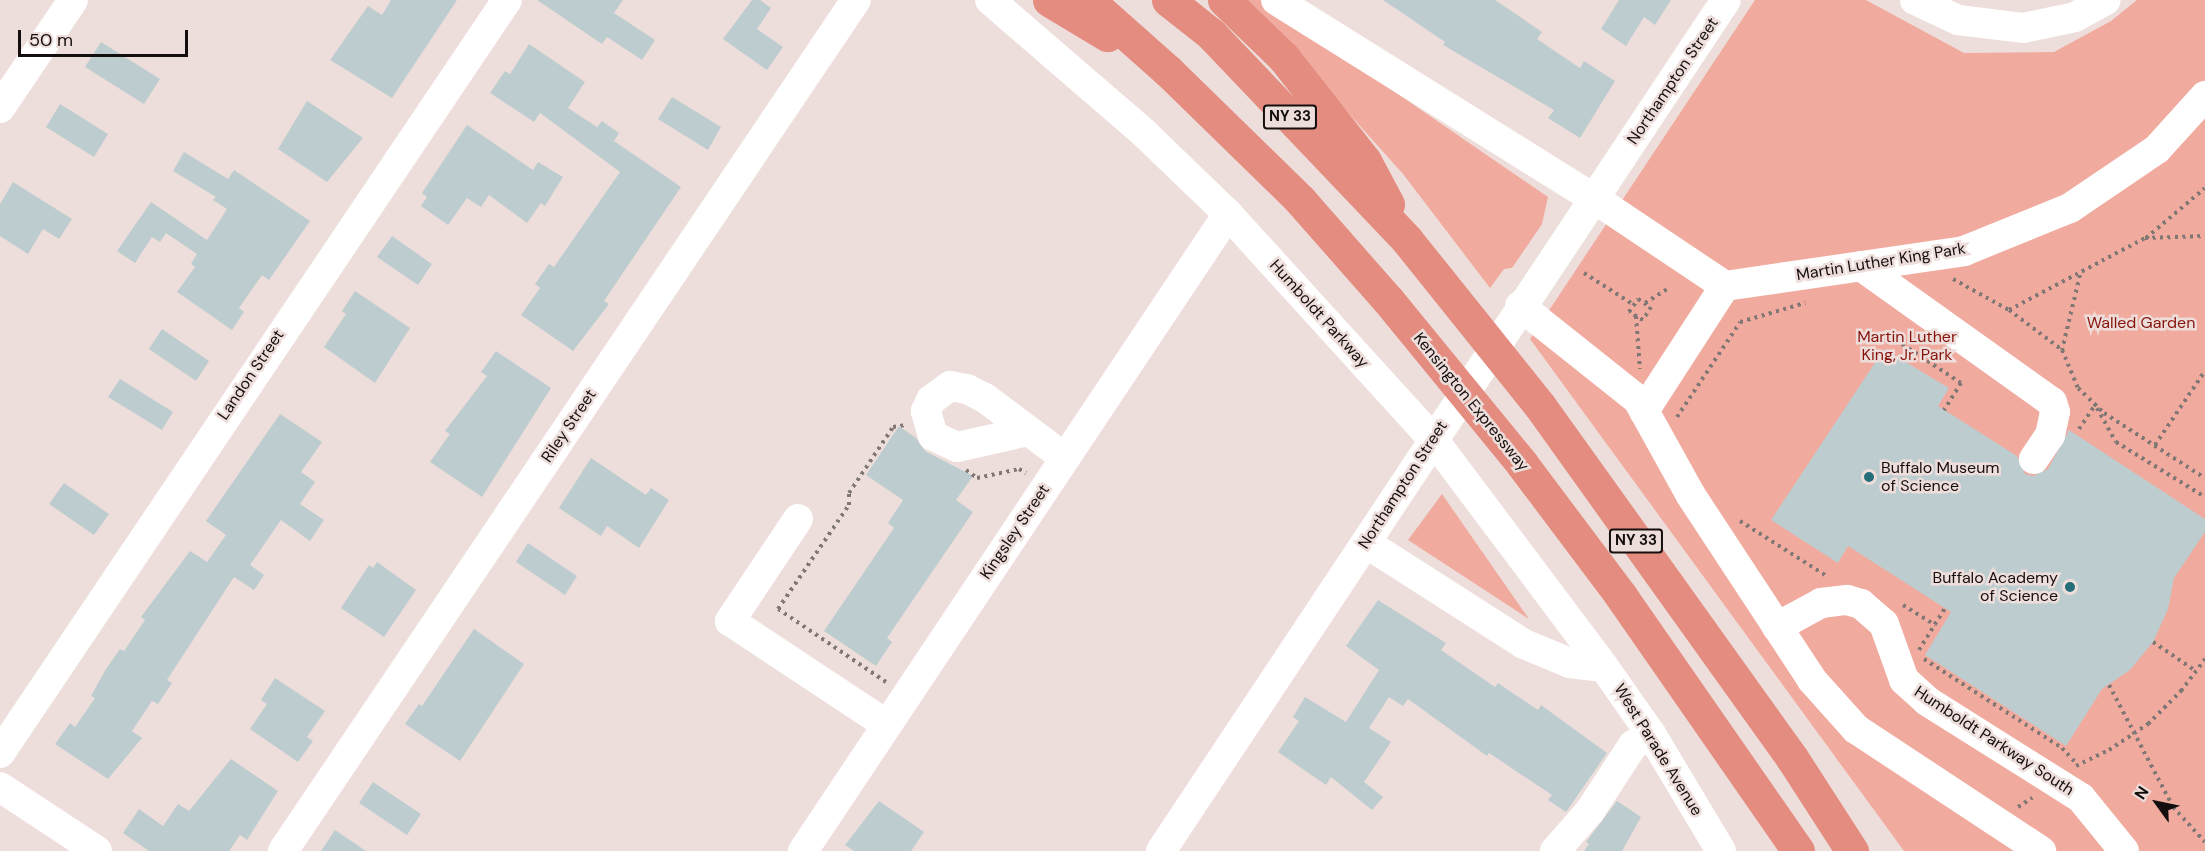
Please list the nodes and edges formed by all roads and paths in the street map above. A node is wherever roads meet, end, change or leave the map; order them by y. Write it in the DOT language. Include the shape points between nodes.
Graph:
graph roads {
  1 [pos="73,0"];
  2 [pos="507,0"];
  3 [pos="856,0"];
  4 [pos="990,0"];
  5 [pos="1049,0"];
  6 [pos="1088,0"];
  7 [pos="1168,0"];
  8 [pos="1224,0"];
  9 [pos="1276,0"];
  10 [pos="1726,0"];
  11 [pos="1916,0"];
  12 [pos="2106,0"];
  13 [pos="1168,71"];
  14 [pos="2205,96"];
  15 [pos="0,108"];
  16 [pos="2205,188"];
  17 [pos="1595,199"];
  18 [pos="1228,214"];
  19 [pos="2205,236"];
  20 [pos="2145,238"];
  21 [pos="1407,240"];
  22 [pos="1916,258"];
  23 [pos="1861,266"];
  24 [pos="1584,273"];
  25 [pos="2080,274"];
  26 [pos="1725,286"];
  27 [pos="1669,288"];
  28 [pos="1815,300"];
  29 [pos="1645,303"];
  30 [pos="1634,305"];
  31 [pos="2009,310"];
  32 [pos="1515,315"];
  33 [pos="1636,316"];
  34 [pos="1896,340"];
  35 [pos="1638,345"];
  36 [pos="2062,350"];
  37 [pos="2205,371"];
  38 [pos="2096,405"];
  39 [pos="1944,410"];
  40 [pos="1644,411"];
  41 [pos="910,424"];
  42 [pos="1672,429"];
  43 [pos="1439,430"];
  44 [pos="1028,431"];
  45 [pos="2076,435"];
  46 [pos="2156,445"];
  47 [pos="1065,458"];
  48 [pos="2034,459"];
  49 [pos="2205,478"];
  50 [pos="2205,497"];
  51 [pos="798,519"];
  52 [pos="1366,543"];
  53 [pos="1946,608"];
  54 [pos="1777,627"];
  55 [pos="2153,642"];
  56 [pos="2205,659"];
  57 [pos="1604,667"];
  58 [pos="2196,670"];
  59 [pos="889,684"];
  60 [pos="2109,685"];
  61 [pos="886,725"];
  62 [pos="1651,734"];
  63 [pos="2134,734"];
  64 [pos="0,753"];
  65 [pos="2066,778"];
  66 [pos="0,787"];
  67 [pos="1995,822"];
  68 [pos="2205,842"];
  69 [pos="97,851"];
  70 [pos="283,851"];
  71 [pos="803,851"];
  72 [pos="1161,851"];
  73 [pos="1555,851"];
  74 [pos="1720,851"];
  75 [pos="1798,851"];
  76 [pos="1852,851"];
  77 [pos="2041,851"];
  78 [pos="2124,851"];
  1 -- 15 [label="street"];
  2 -- 64 [label="street, Landon Street"];
  3 -- 70 [label="street, Riley Street"];
  4 -- 18 [label="street, Humboldt Parkway" via="1145,134"];
  5 -- 13 [label="highway"];
  6 -- 13 [label="highway, Kensington Expressway / NY 33"];
  7 -- 21 [label="highway, NY 33" via="1211,34"];
  8 -- 21 [label="highway" via="1284,58 1365,161"];
  9 -- 17 [label="street"];
  10 -- 17 [label="street, Northampton Street"];
  11 -- 12 [label="street" via="1958,20 2024,28 2075,17"];
  13 -- 75 [label="highway, Kensington Expressway / NY 33" via="1300,200 1522,464 1621,596"];
  14 -- 22 [label="street, Martin Luther King Park" via="2157,149 2070,208 1964,250"];
  16 -- 20 [label="path"];
  17 -- 26 [label="street"];
  17 -- 32 [label="street, Northampton Street"];
  18 -- 43 [label="street, Humboldt Parkway"];
  18 -- 47 [label="street, Kingsley Street"];
  19 -- 20 [label="path"];
  20 -- 25 [label="path"];
  21 -- 76 [label="highway, NY 33" via="1546,416 1792,758"];
  22 -- 23 [label="street, Martin Luther King Park"];
  22 -- 31 [label="path"];
  23 -- 26 [label="street, Martin Luther King Park"];
  23 -- 48 [label="street" via="2052,402 2050,435"];
  24 -- 30 [label="path"];
  25 -- 31 [label="path"];
  25 -- 36 [label="path"];
  26 -- 40 [label="street"];
  27 -- 29 [label="path"];
  28 -- 42 [label="path" via="1740,322"];
  29 -- 30 [label="path" via="1638,299"];
  29 -- 33 [label="path" via="1651,307 1643,320"];
  30 -- 33 [label="path" via="1629,312"];
  31 -- 36 [label="path"];
  32 -- 40 [label="street" via="1638,400"];
  32 -- 43 [label="street, Northampton Street"];
  33 -- 35 [label="path"];
  34 -- 39 [label="path" via="1961,383"];
  36 -- 38 [label="path" via="2078,388"];
  37 -- 46 [label="path"];
  38 -- 45 [label="path"];
  38 -- 46 [label="path"];
  38 -- 50 [label="path" via="2116,442"];
  40 -- 54 [label="street" via="1690,494"];
  41 -- 59 [label="path" via="893,427 849,493 849,505 778,609"];
  43 -- 52 [label="street, Northampton Street"];
  43 -- 57 [label="street, Humboldt Parkway"];
  44 -- 47 [label="street"];
  46 -- 49 [label="path"];
  47 -- 61 [label="street, Kingsley Street"];
  51 -- 61 [label="street" via="730,621"];
  52 -- 57 [label="street, West Parade Avenue" via="1524,644 1570,663"];
  52 -- 72 [label="street, Northampton Street"];
  53 -- 65 [label="path" via="1917,654 2062,748"];
  54 -- 65 [label="street, Humboldt Parkway South" via="1821,603 1847,600 1861,604 1884,624 1904,680 1927,701"];
  54 -- 67 [label="street" via="1812,680 1856,729"];
  55 -- 58 [label="path"];
  56 -- 58 [label="path"];
  57 -- 62 [label="street, West Parade Avenue"];
  58 -- 63 [label="path" via="2181,692"];
  60 -- 63 [label="path"];
  61 -- 71 [label="street, Kingsley Street"];
  62 -- 73 [label="street" via="1633,745 1590,811"];
  62 -- 74 [label="street, West Parade Avenue"];
  63 -- 65 [label="path"];
  63 -- 68 [label="path" via="2173,807"];
  65 -- 67 [label="path"];
  65 -- 78 [label="street, Humboldt Parkway South"];
  66 -- 69 [label="street"];
  67 -- 77 [label="street"];
}
